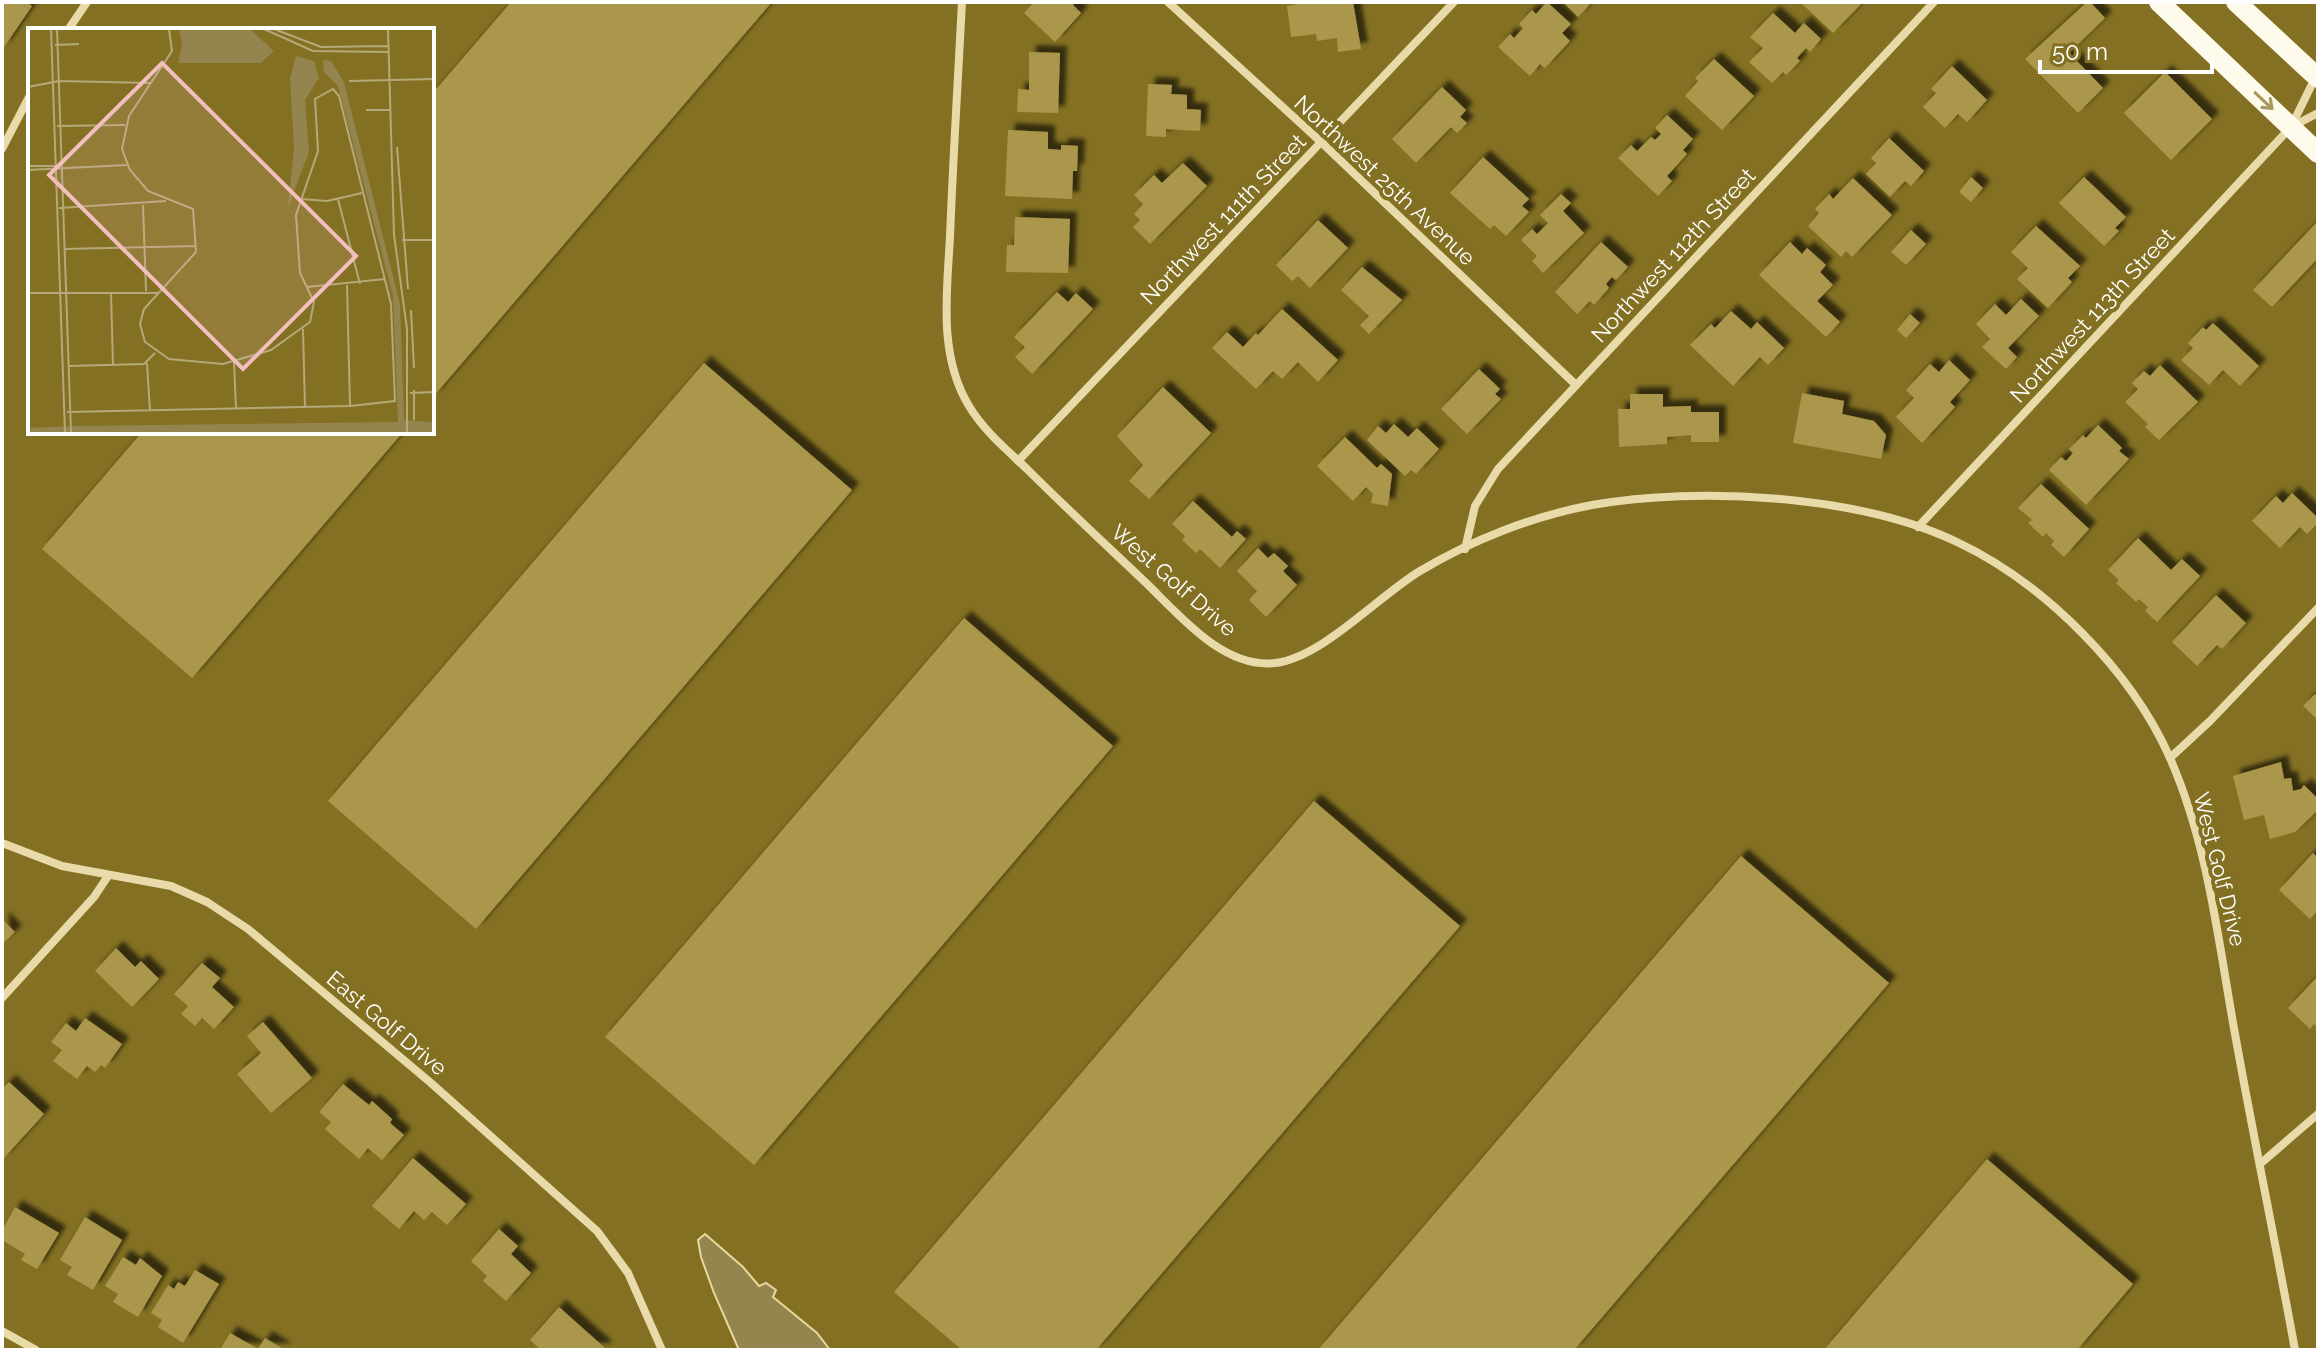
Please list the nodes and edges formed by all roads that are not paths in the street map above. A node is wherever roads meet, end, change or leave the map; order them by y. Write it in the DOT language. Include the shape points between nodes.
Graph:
graph roads {
  1 [pos="87,2"];
  2 [pos="962,2"];
  3 [pos="1168,2"];
  4 [pos="1454,2"];
  5 [pos="1934,2"];
  6 [pos="2159,2"];
  7 [pos="2236,2"];
  8 [pos="69,28"];
  9 [pos="2317,76"];
  10 [pos="28,99"];
  11 [pos="2318,113"];
  12 [pos="2291,127"];
  13 [pos="1321,142"];
  14 [pos="2,149"];
  15 [pos="2318,153"];
  16 [pos="1576,385"];
  17 [pos="1018,461"];
  18 [pos="1918,527"];
  19 [pos="1465,549"];
  20 [pos="2318,608"];
  21 [pos="2170,758"];
  22 [pos="2,843"];
  23 [pos="108,876"];
  24 [pos="2,998"];
  25 [pos="2318,1114"];
  26 [pos="2260,1164"];
  27 [pos="2,1331"];
  28 [pos="36,1350"];
  29 [pos="662,1350"];
  30 [pos="2295,1350"];
  1 -- 8 [label="street"];
  2 -- 17 [label="street, West Golf Drive" via="948,335 954,373 970,409"];
  3 -- 13 [label="street, Northwest 25th Avenue"];
  4 -- 13 [label="street, Northwest 111th Street"];
  5 -- 16 [label="street, Northwest 112th Street"];
  6 -- 12 [label="main road, one-way"];
  7 -- 9 [label="main road"];
  9 -- 12 [label="street, Northwest 113th Street"];
  10 -- 14 [label="street"];
  11 -- 12 [label="street, Northwest 113th Street"];
  12 -- 15 [label="main road"];
  12 -- 18 [label="street, Northwest 113th Street"];
  13 -- 16 [label="street, Northwest 25th Avenue"];
  13 -- 17 [label="street, Northwest 111th Street"];
  16 -- 19 [label="street, Northwest 112th Street" via="1485,487"];
  17 -- 19 [label="street, West Golf Drive" via="1199,632 1234,656 1254,662 1288,660 1314,649 1396,587"];
  18 -- 19 [label="street, West Golf Drive" via="1810,503 1682,497 1573,510"];
  18 -- 21 [label="street, West Golf Drive" via="1984,557 2057,612 2118,673"];
  20 -- 21 [label="street"];
  21 -- 26 [label="street, West Golf Drive" via="2213,898"];
  22 -- 23 [label="street, East Golf Drive" via="62,866"];
  23 -- 24 [label="street"];
  23 -- 29 [label="street, East Golf Drive" via="171,886 226,913 421,1075 597,1231 628,1273"];
  25 -- 26 [label="street"];
  26 -- 30 [label="street, West Golf Drive"];
  27 -- 28 [label="street"];
}
